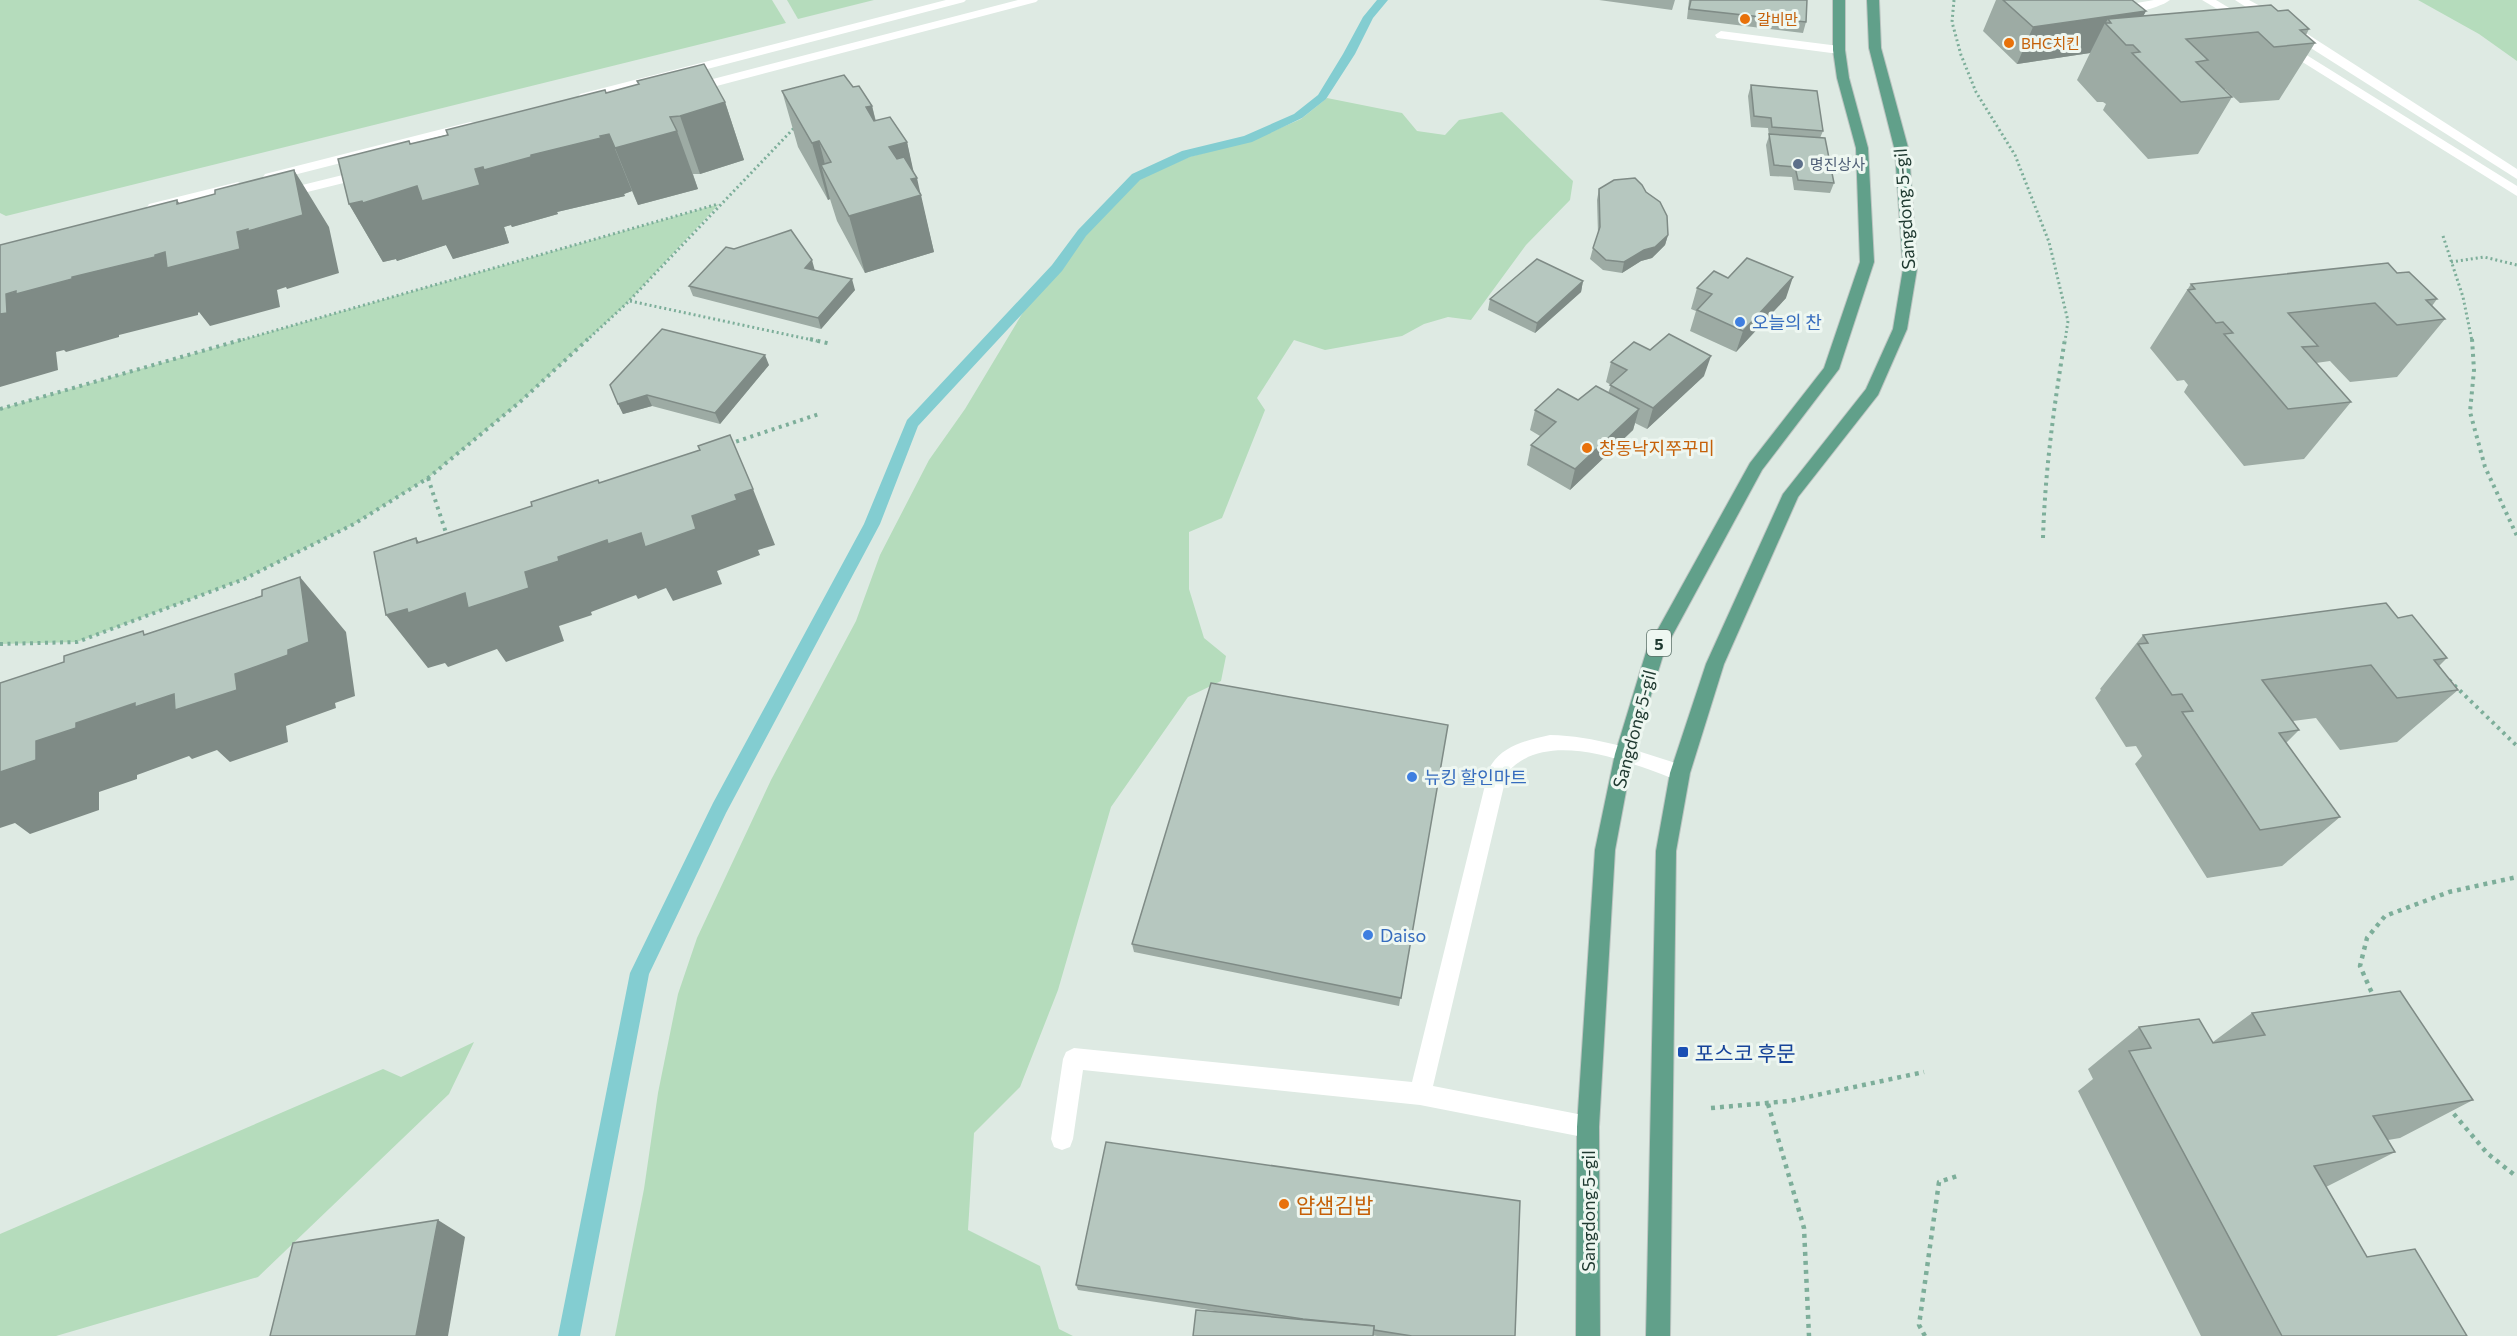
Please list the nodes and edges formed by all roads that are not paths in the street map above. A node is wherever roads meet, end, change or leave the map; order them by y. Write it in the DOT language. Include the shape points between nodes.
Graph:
graph roads {
  1 [pos="960,0"];
  2 [pos="1032,0"];
  3 [pos="1839,0"];
  4 [pos="1873,0"];
  5 [pos="2164,0"];
  6 [pos="2208,0"];
  7 [pos="2241,0"];
  8 [pos="2108,12"];
  9 [pos="2258,28"];
  10 [pos="1721,34"];
  11 [pos="2277,41"];
  12 [pos="1839,50"];
  13 [pos="674,93"];
  14 [pos="567,101"];
  15 [pos="486,122"];
  16 [pos="383,168"];
  17 [pos="2517,175"];
  18 [pos="2517,192"];
  19 [pos="267,198"];
  20 [pos="139,211"];
  21 [pos="1624,754"];
  22 [pos="1680,773"];
  23 [pos="1420,1094"];
  24 [pos="1588,1127"];
  25 [pos="1062,1139"];
  26 [pos="1588,1336"];
  27 [pos="1658,1336"];
  1 -- 14 [label="street"];
  2 -- 13 [label="street"];
  3 -- 12 [label="main road, Sangdong 5-gil / 5"];
  4 -- 22 [label="main road, Sangdong 5-gil" via="1875,48 1902,151 1910,269 1900,329 1873,391 1791,494 1715,664"];
  5 -- 8 [label="street"];
  6 -- 9 [label="street"];
  7 -- 17 [label="street"];
  10 -- 12 [label="street"];
  11 -- 18 [label="street"];
  12 -- 21 [label="main road, Sangdong 5-gil / 5" via="1862,148 1867,262 1831,369 1756,467 1656,649"];
  15 -- 20 [label="street"];
  16 -- 19 [label="street"];
  21 -- 22 [label="street"];
  21 -- 23 [label="street" via="1569,743 1544,743 1511,756 1498,770"];
  21 -- 24 [label="main road, Sangdong 5-gil / 5" via="1605,850"];
  22 -- 27 [label="main road, Sangdong 5-gil" via="1666,851"];
  23 -- 24 [label="street"];
  23 -- 25 [label="street" via="1074,1059"];
  24 -- 26 [label="main road, Sangdong 5-gil / 5"];
}
